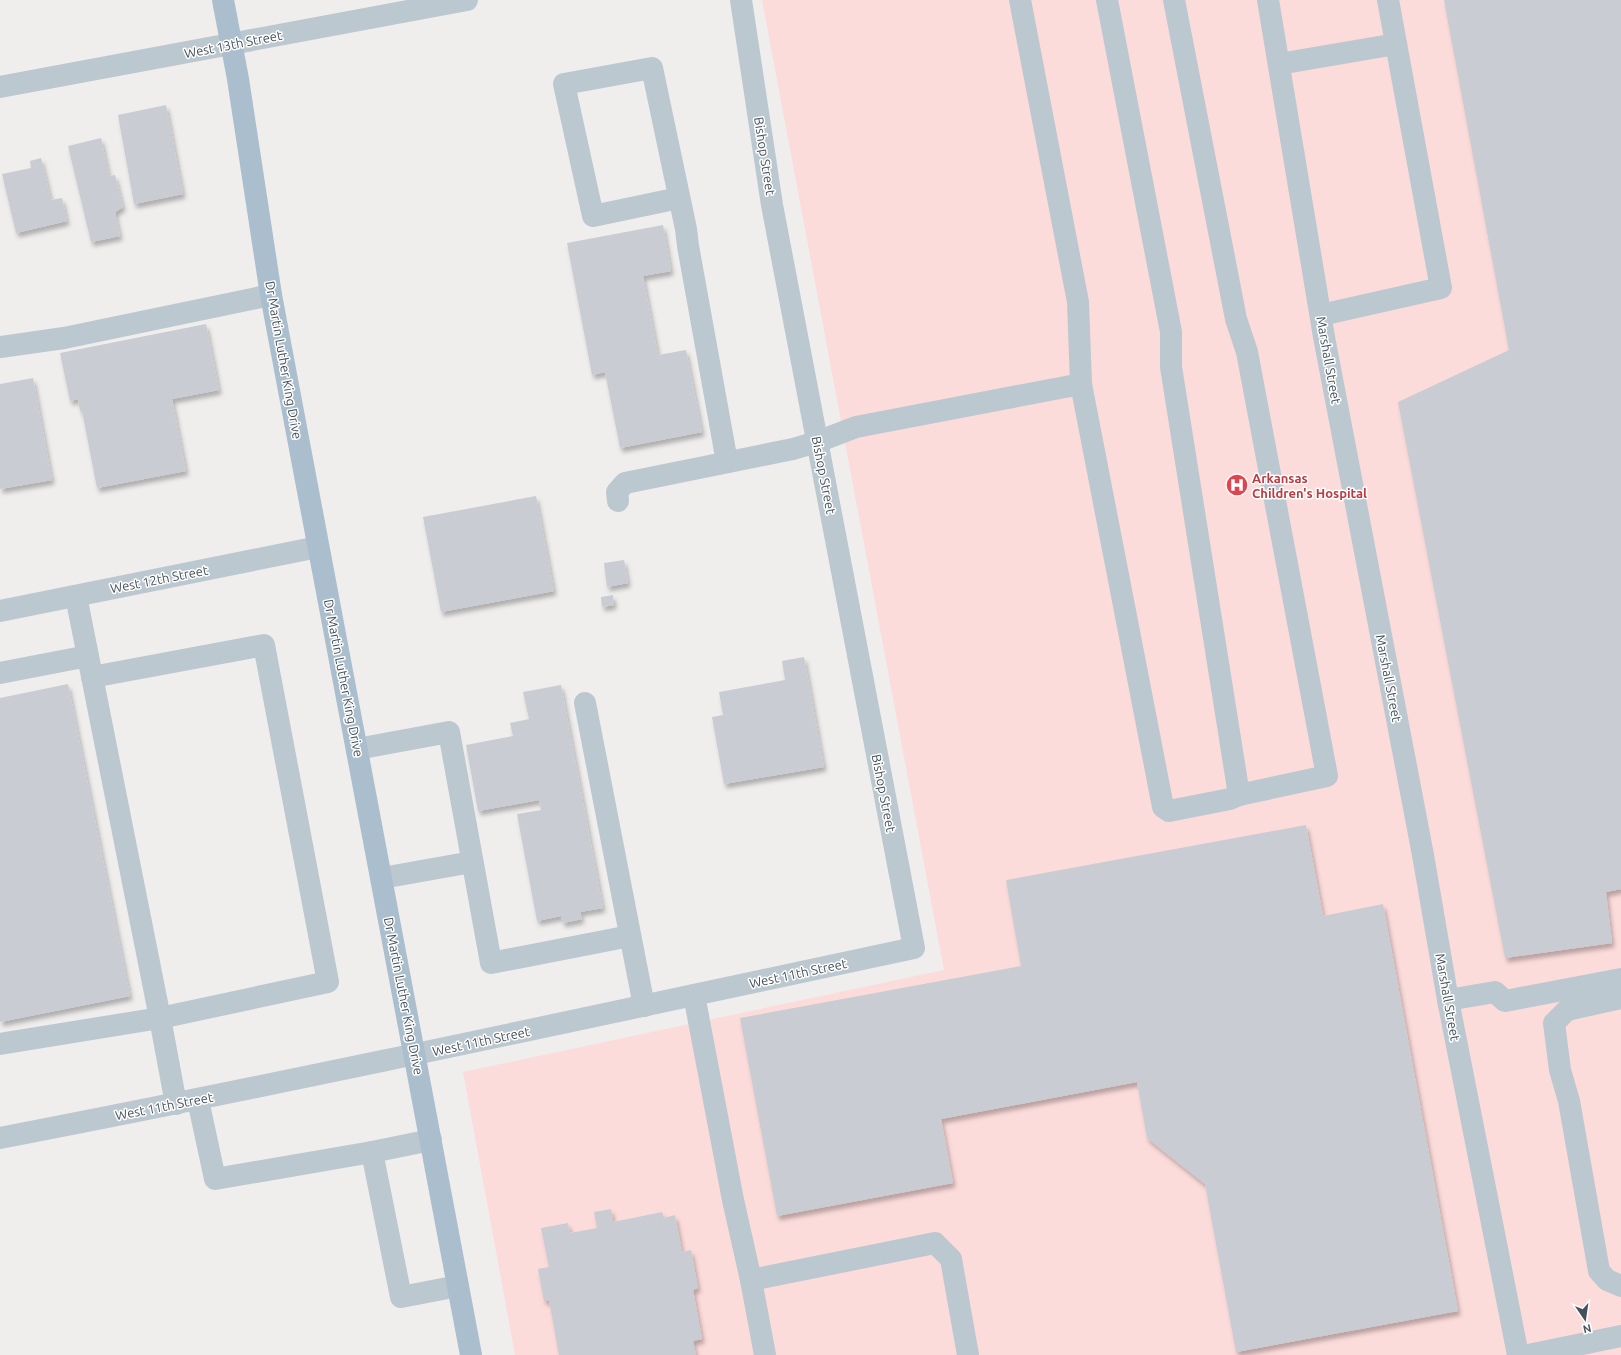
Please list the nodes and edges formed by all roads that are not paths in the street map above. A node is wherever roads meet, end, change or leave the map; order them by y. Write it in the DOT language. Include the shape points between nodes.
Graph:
graph roads {
  1 [pos="223,0"];
  2 [pos="467,0"];
  3 [pos="741,0"];
  4 [pos="1020,0"];
  5 [pos="1107,0"];
  6 [pos="1174,0"];
  7 [pos="1268,0"];
  8 [pos="1388,0"];
  9 [pos="230,44"];
  10 [pos="1396,44"];
  11 [pos="1279,64"];
  12 [pos="0,87"];
  13 [pos="679,198"];
  14 [pos="271,295"];
  15 [pos="1321,315"];
  16 [pos="0,347"];
  17 [pos="1081,384"];
  18 [pos="818,442"];
  19 [pos="726,462"];
  20 [pos="618,501"];
  21 [pos="318,547"];
  22 [pos="76,596"];
  23 [pos="0,611"];
  24 [pos="88,656"];
  25 [pos="0,673"];
  26 [pos="92,677"];
  27 [pos="585,703"];
  28 [pos="357,749"];
  29 [pos="1239,796"];
  30 [pos="472,862"];
  31 [pos="382,878"];
  32 [pos="630,936"];
  33 [pos="914,948"];
  34 [pos="1621,980"];
  35 [pos="694,995"];
  36 [pos="1621,998"];
  37 [pos="1448,1000"];
  38 [pos="644,1006"];
  39 [pos="160,1018"];
  40 [pos="0,1044"];
  41 [pos="415,1055"];
  42 [pos="198,1100"];
  43 [pos="176,1104"];
  44 [pos="0,1138"];
  45 [pos="431,1140"];
  46 [pos="372,1152"];
  47 [pos="751,1280"];
  48 [pos="458,1286"];
  49 [pos="1621,1286"];
  50 [pos="1621,1336"];
  51 [pos="471,1355"];
  52 [pos="765,1355"];
  53 [pos="968,1355"];
  54 [pos="1518,1355"];
  55 [pos="1528,1355"];
  1 -- 9 [label="main road, Dr Martin Luther King Drive"];
  2 -- 9 [label="street, West 13th Street"];
  3 -- 18 [label="street, Bishop Street" via="772,205"];
  4 -- 17 [label="street" via="1078,302"];
  5 -- 29 [label="street" via="1171,332 1171,367"];
  6 -- 29 [label="street" via="1236,319 1247,352 1327,776"];
  7 -- 11 [label="street, Marshall Street"];
  8 -- 10 [label="street"];
  9 -- 12 [label="street, West 13th Street"];
  9 -- 14 [label="main road, Dr Martin Luther King Drive" via="238,79"];
  10 -- 11 [label="street"];
  10 -- 15 [label="street" via="1441,288"];
  11 -- 15 [label="street, Marshall Street"];
  13 -- 13 [label="street" via="652,68 564,84 593,216"];
  13 -- 19 [label="street"];
  14 -- 16 [label="street" via="64,338"];
  14 -- 21 [label="main road, Dr Martin Luther King Drive"];
  15 -- 37 [label="street, Marshall Street"];
  17 -- 18 [label="street" via="856,427"];
  17 -- 29 [label="street" via="1163,807 1169,811"];
  18 -- 19 [label="street"];
  18 -- 33 [label="street, Bishop Street"];
  19 -- 20 [label="street" via="625,483 617,492"];
  21 -- 22 [label="street, West 12th Street"];
  21 -- 28 [label="main road, Dr Martin Luther King Drive"];
  22 -- 23 [label="street, West 12th Street"];
  22 -- 24 [label="street"];
  24 -- 25 [label="street"];
  24 -- 26 [label="street"];
  26 -- 39 [label="street"];
  26 -- 39 [label="street" via="264,645 328,982"];
  27 -- 32 [label="street"];
  28 -- 30 [label="street" via="449,732"];
  28 -- 31 [label="main road, Dr Martin Luther King Drive"];
  30 -- 31 [label="street"];
  30 -- 32 [label="street" via="491,963"];
  31 -- 41 [label="main road, Dr Martin Luther King Drive"];
  32 -- 38 [label="street"];
  33 -- 35 [label="street, West 11th Street"];
  34 -- 37 [label="street" via="1505,1001 1495,992"];
  35 -- 38 [label="street, West 11th Street"];
  35 -- 47 [label="street"];
  36 -- 49 [label="street" via="1567,1010 1554,1023 1560,1070 1569,1101 1599,1271 1607,1280"];
  37 -- 54 [label="street, Marshall Street"];
  38 -- 41 [label="street, West 11th Street"];
  39 -- 40 [label="street"];
  39 -- 43 [label="street"];
  41 -- 42 [label="street, West 11th Street"];
  41 -- 45 [label="main road, Dr Martin Luther King Drive"];
  42 -- 43 [label="street, West 11th Street"];
  42 -- 46 [label="street" via="215,1179"];
  43 -- 44 [label="street, West 11th Street"];
  45 -- 46 [label="street"];
  45 -- 48 [label="main road, Dr Martin Luther King Drive"];
  46 -- 48 [label="street" via="401,1297"];
  47 -- 52 [label="street"];
  47 -- 53 [label="street" via="935,1243 951,1259"];
  48 -- 51 [label="main road, Dr Martin Luther King Drive"];
  50 -- 55 [label="street"];
}
